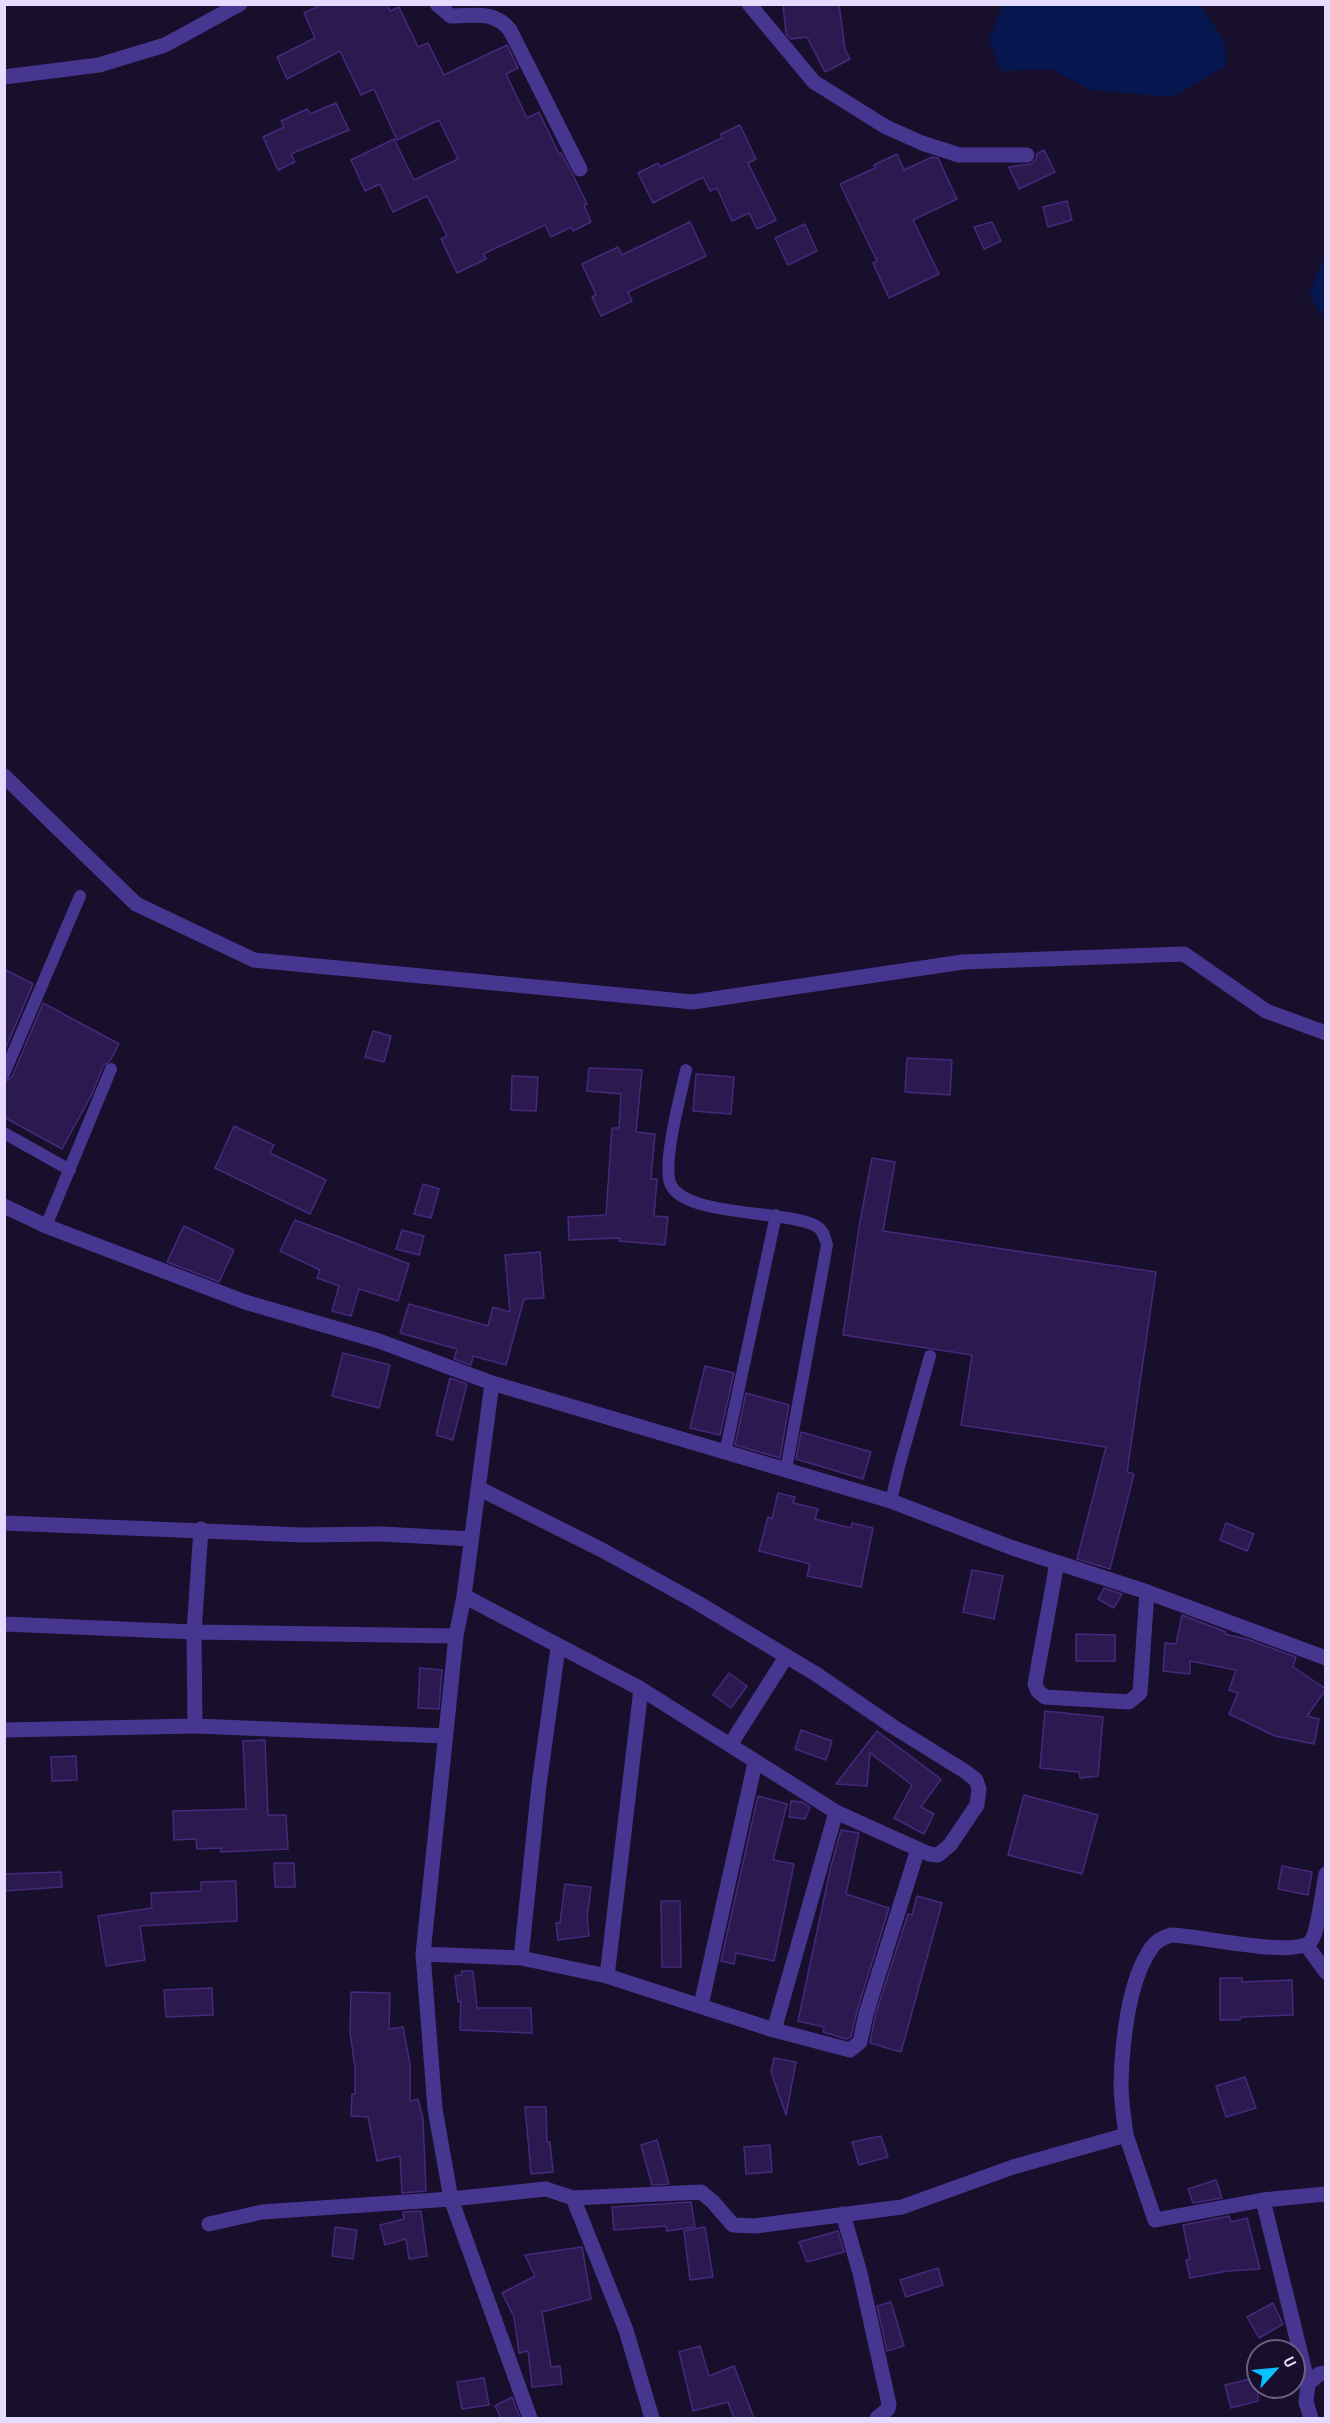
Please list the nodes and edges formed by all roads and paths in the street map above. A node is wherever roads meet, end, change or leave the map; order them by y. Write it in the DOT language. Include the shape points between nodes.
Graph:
graph roads {
  1 [pos="240,4"];
  2 [pos="437,4"];
  3 [pos="749,4"];
  4 [pos="4,77"];
  5 [pos="1027,155"];
  6 [pos="580,168"];
  7 [pos="4,776"];
  8 [pos="80,896"];
  9 [pos="1326,1033"];
  10 [pos="111,1070"];
  11 [pos="686,1070"];
  12 [pos="4,1074"];
  13 [pos="4,1133"];
  14 [pos="70,1170"];
  15 [pos="4,1206"];
  16 [pos="777,1215"];
  17 [pos="46,1226"];
  18 [pos="930,1356"];
  19 [pos="492,1383"];
  20 [pos="725,1453"];
  21 [pos="786,1470"];
  22 [pos="478,1488"];
  23 [pos="891,1501"];
  24 [pos="4,1523"];
  25 [pos="201,1529"];
  26 [pos="471,1539"];
  27 [pos="1058,1563"];
  28 [pos="1147,1592"];
  29 [pos="464,1596"];
  30 [pos="4,1624"];
  31 [pos="194,1632"];
  32 [pos="456,1636"];
  33 [pos="558,1647"];
  34 [pos="786,1657"];
  35 [pos="1326,1658"];
  36 [pos="641,1689"];
  37 [pos="195,1726"];
  38 [pos="4,1730"];
  39 [pos="446,1736"];
  40 [pos="730,1745"];
  41 [pos="755,1763"];
  42 [pos="836,1812"];
  43 [pos="918,1849"];
  44 [pos="1326,1874"];
  45 [pos="1307,1946"];
  46 [pos="423,1954"];
  47 [pos="521,1958"];
  48 [pos="1326,1972"];
  49 [pos="606,1976"];
  50 [pos="701,2006"];
  51 [pos="774,2030"];
  52 [pos="1126,2135"];
  53 [pos="1326,2194"];
  54 [pos="573,2198"];
  55 [pos="451,2199"];
  56 [pos="1263,2200"];
  57 [pos="843,2214"];
  58 [pos="209,2224"];
  59 [pos="1326,2373"];
  60 [pos="1308,2384"];
  61 [pos="530,2418"];
  62 [pos="652,2418"];
  63 [pos="877,2418"];
  64 [pos="1311,2418"];
  1 -- 4 [label="street" via="165,45 99,65"];
  2 -- 6 [label="street" via="451,16 490,16 502,20"];
  3 -- 5 [label="street" via="814,82 886,127 959,155"];
  7 -- 9 [label="street" via="136,904 254,960 693,1002 963,962 1184,954 1266,1011"];
  8 -- 12 [label="lane"];
  10 -- 14 [label="lane"];
  11 -- 16 [label="lane" via="668,1162 669,1182 675,1193 700,1205"];
  13 -- 14 [label="lane"];
  14 -- 17 [label="lane"];
  15 -- 17 [label="street"];
  16 -- 20 [label="lane"];
  16 -- 21 [label="lane" via="816,1226 827,1245"];
  17 -- 19 [label="street" via="245,1302 379,1341"];
  18 -- 23 [label="lane"];
  19 -- 20 [label="street"];
  19 -- 22 [label="street"];
  20 -- 21 [label="street"];
  21 -- 23 [label="street"];
  22 -- 26 [label="street"];
  22 -- 34 [label="street" via="602,1550"];
  23 -- 27 [label="street"];
  24 -- 25 [label="street"];
  25 -- 26 [label="street"];
  25 -- 31 [label="street"];
  26 -- 29 [label="street"];
  27 -- 28 [label="street"];
  27 -- 28 [label="street" via="1035,1684 1045,1697 1129,1702 1140,1693"];
  28 -- 35 [label="street"];
  29 -- 32 [label="street"];
  29 -- 33 [label="street"];
  30 -- 31 [label="street"];
  31 -- 32 [label="street"];
  31 -- 37 [label="street"];
  32 -- 39 [label="street"];
  33 -- 36 [label="street"];
  33 -- 47 [label="street"];
  34 -- 40 [label="street"];
  34 -- 43 [label="street" via="976,1780 980,1796 977,1805 950,1845 938,1855"];
  36 -- 40 [label="street"];
  36 -- 49 [label="street"];
  37 -- 38 [label="street"];
  37 -- 39 [label="street"];
  39 -- 46 [label="street"];
  40 -- 41 [label="street"];
  41 -- 42 [label="street"];
  41 -- 50 [label="street"];
  42 -- 43 [label="street"];
  42 -- 51 [label="street"];
  43 -- 51 [label="street" via="858,2046 845,2050"];
  44 -- 45 [label="street" via="1316,1931"];
  45 -- 48 [label="street"];
  45 -- 52 [label="street" via="1279,1948 1177,1935 1157,1941 1139,1972 1129,2011 1121,2086"];
  46 -- 47 [label="street"];
  46 -- 55 [label="street" via="435,2109"];
  47 -- 49 [label="street"];
  49 -- 50 [label="street"];
  50 -- 51 [label="street"];
  52 -- 56 [label="street" via="1155,2220"];
  52 -- 57 [label="street" via="980,2178 902,2207"];
  53 -- 56 [label="street"];
  54 -- 55 [label="street" via="546,2189"];
  54 -- 57 [label="street" via="701,2192 733,2225 754,2226"];
  54 -- 62 [label="street" via="626,2331"];
  55 -- 58 [label="street" via="261,2212"];
  55 -- 61 [label="street"];
  56 -- 60 [label="street"];
  57 -- 63 [label="street" via="889,2404"];
  59 -- 60 [label="street"];
  60 -- 64 [label="street" via="1306,2402"];
}
